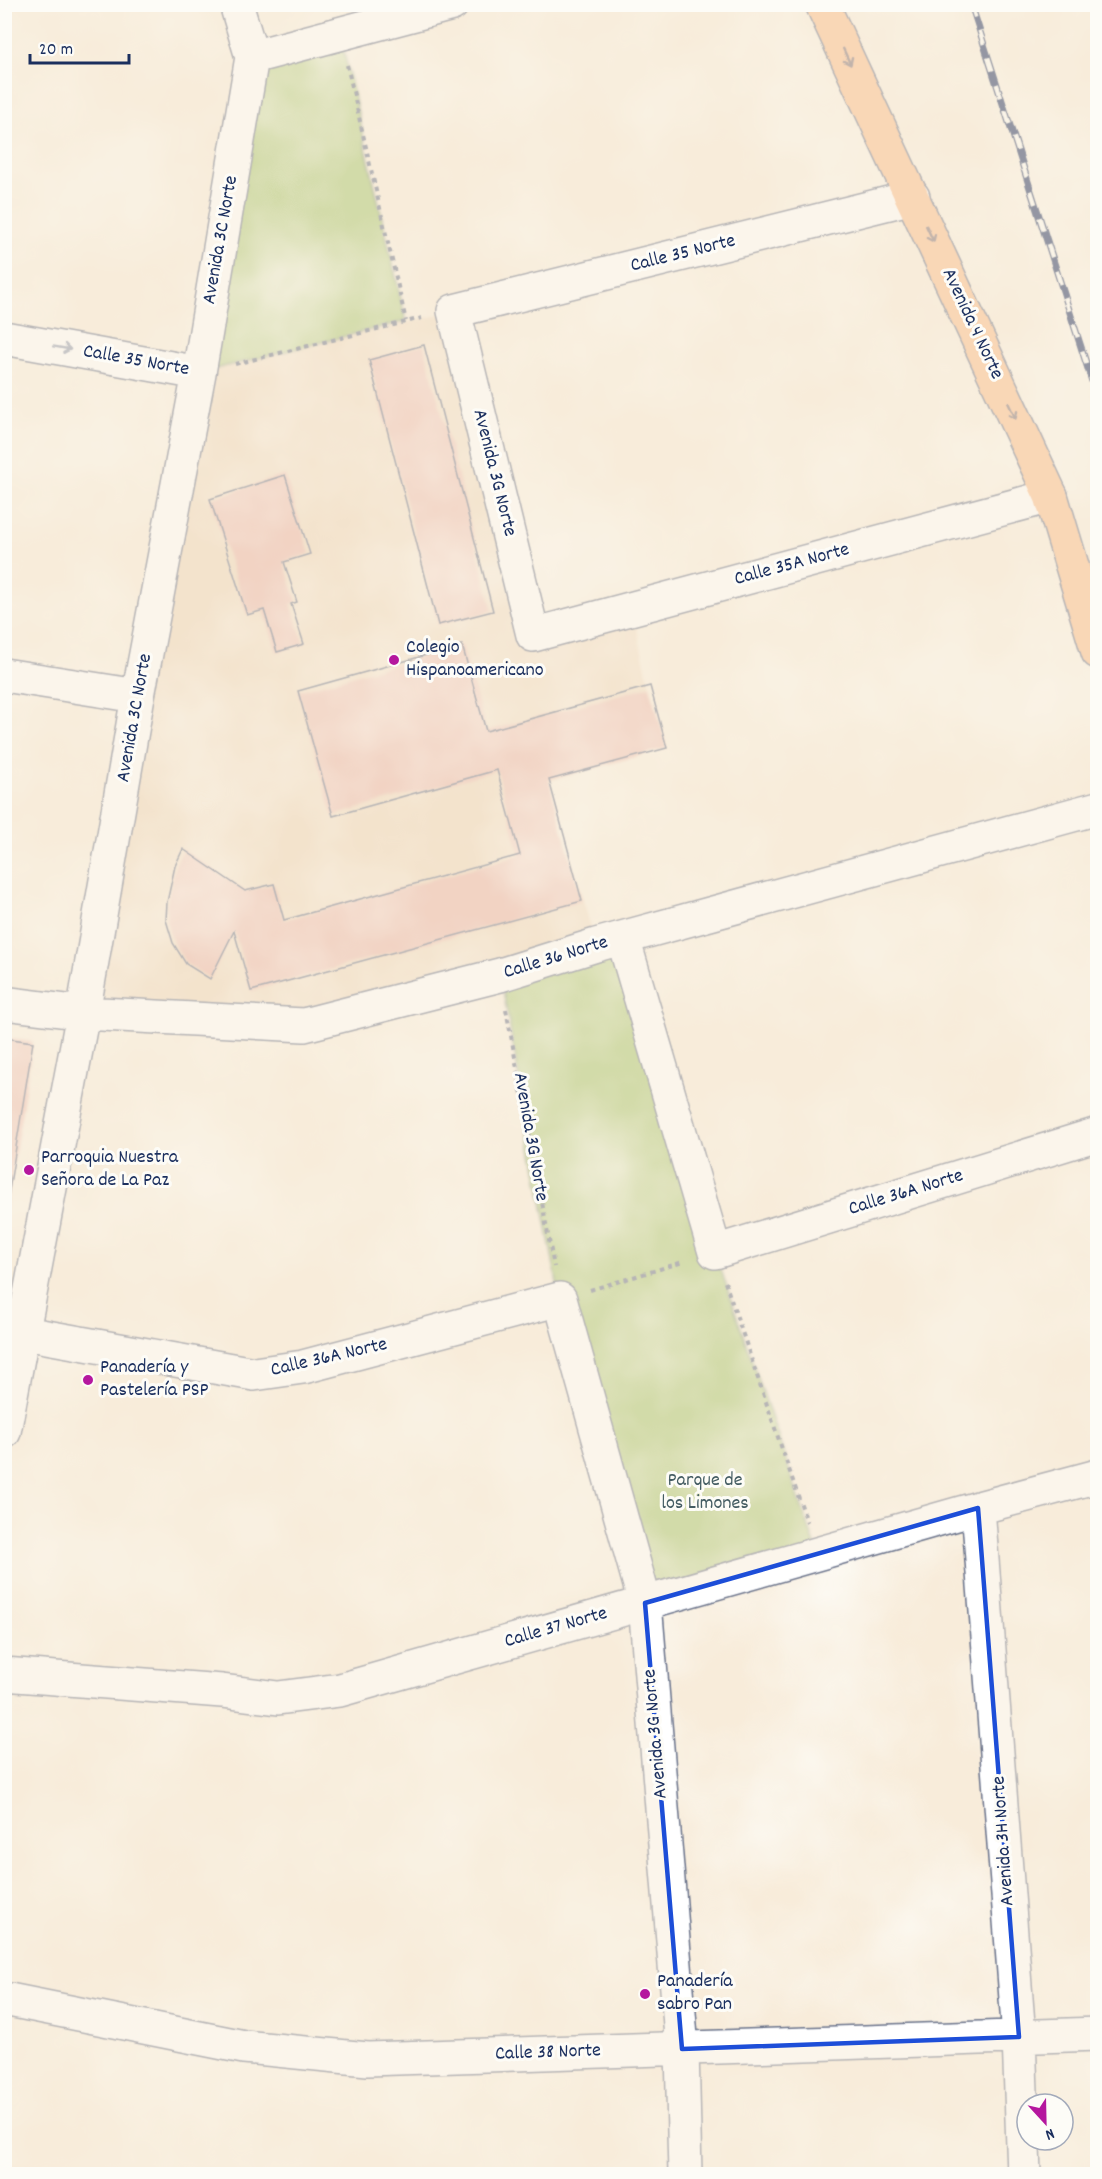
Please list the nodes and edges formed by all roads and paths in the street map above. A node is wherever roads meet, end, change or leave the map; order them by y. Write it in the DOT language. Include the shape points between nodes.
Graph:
graph roads {
  1 [pos="236,4"];
  2 [pos="452,4"];
  3 [pos="822,4"];
  4 [pos="340,35"];
  5 [pos="252,57"];
  6 [pos="913,197"];
  7 [pos="454,311"];
  8 [pos="4,338"];
  9 [pos="199,373"];
  10 [pos="1051,496"];
  11 [pos="533,634"];
  12 [pos="1098,652"];
  13 [pos="4,675"];
  14 [pos="138,696"];
  15 [pos="1098,808"];
  16 [pos="622,938"];
  17 [pos="500,975"];
  18 [pos="4,1003"];
  19 [pos="82,1013"];
  20 [pos="1098,1134"];
  21 [pos="713,1247"];
  22 [pos="561,1302"];
  23 [pos="24,1333"];
  24 [pos="4,1432"];
  25 [pos="1098,1476"];
  26 [pos="978,1508"];
  27 [pos="818,1554"];
  28 [pos="645,1603"];
  29 [pos="4,1674"];
  30 [pos="4,1999"];
  31 [pos="1098,2034"];
  32 [pos="1019,2037"];
  33 [pos="682,2049"];
  34 [pos="685,2175"];
  35 [pos="1024,2175"];
  1 -- 5 [label="street, Avenida 3C Norte"];
  2 -- 4 [label="street"];
  3 -- 6 [label="main road, Avenida 4 Norte, one-way"];
  4 -- 5 [label="street"];
  4 -- 9 [label="path, Calle 35 Norte" via="406,321"];
  5 -- 9 [label="street, Avenida 3C Norte"];
  6 -- 7 [label="street, Calle 35 Norte"];
  6 -- 10 [label="main road, Avenida 4 Norte, one-way"];
  7 -- 11 [label="street, Avenida 3G Norte"];
  8 -- 9 [label="street, Calle 35 Norte, one-way"];
  9 -- 14 [label="street, Avenida 3C Norte"];
  10 -- 11 [label="street, Calle 35A Norte"];
  10 -- 12 [label="main road, Avenida 4 Norte"];
  13 -- 14 [label="street"];
  14 -- 19 [label="street, Avenida 3C Norte"];
  15 -- 16 [label="street, Calle 36 Norte"];
  16 -- 17 [label="street, Calle 36 Norte"];
  16 -- 21 [label="street"];
  17 -- 19 [label="street, Calle 36 Norte" via="304,1025"];
  17 -- 22 [label="path, Avenida 3G Norte"];
  18 -- 19 [label="street, Calle 36 Norte"];
  19 -- 23 [label="street, Avenida 3C Norte"];
  20 -- 21 [label="street, Calle 36A Norte"];
  21 -- 22 [label="path"];
  21 -- 27 [label="path"];
  22 -- 23 [label="street, Calle 36A Norte" via="303,1367 254,1374"];
  22 -- 28 [label="street, Avenida 3G Norte"];
  23 -- 24 [label="street, Avenida 3C Norte"];
  25 -- 26 [label="street, Calle 37 Norte"];
  26 -- 27 [label="street, Calle 37 Norte"];
  26 -- 32 [label="street, Avenida 3H Norte"];
  27 -- 28 [label="street, Calle 37 Norte"];
  28 -- 29 [label="street, Calle 37 Norte" via="340,1690 278,1698 222,1690"];
  28 -- 33 [label="street, Avenida 3G Norte"];
  30 -- 33 [label="street, Calle 38 Norte" via="244,2047 368,2059"];
  31 -- 32 [label="street, Calle 38 Norte"];
  32 -- 33 [label="street, Calle 38 Norte"];
  32 -- 35 [label="street, Avenida 3H Norte"];
  33 -- 34 [label="street, Avenida 3G Norte"];
}
